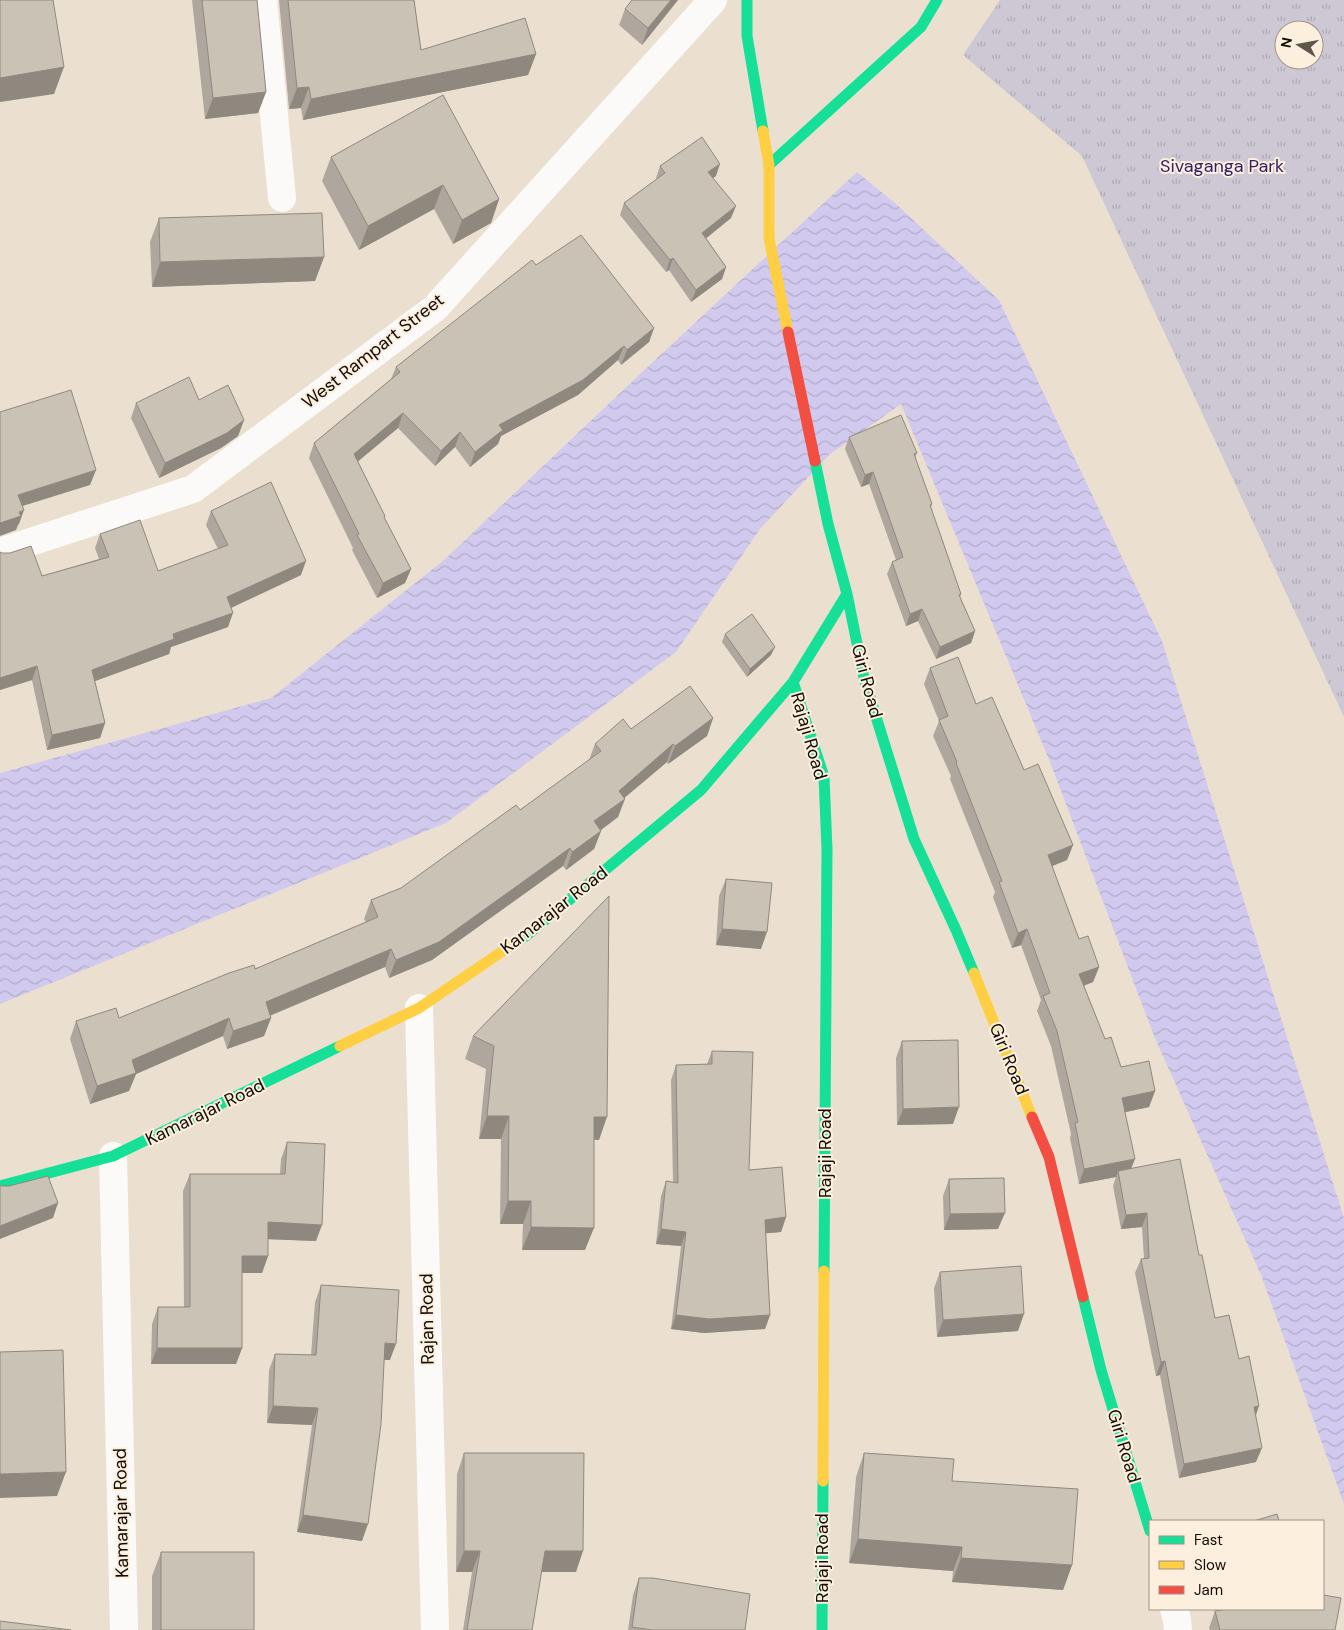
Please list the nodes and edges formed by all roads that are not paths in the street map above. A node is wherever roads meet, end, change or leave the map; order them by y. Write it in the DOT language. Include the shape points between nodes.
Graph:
graph roads {
  1 [pos="263,0"];
  2 [pos="713,0"];
  3 [pos="747,0"];
  4 [pos="937,0"];
  5 [pos="769,165"];
  6 [pos="282,198"];
  7 [pos="0,552"];
  8 [pos="847,594"];
  9 [pos="793,682"];
  10 [pos="419,1008"];
  11 [pos="113,1156"];
  12 [pos="0,1186"];
  13 [pos="1149,1528"];
  14 [pos="1174,1610"];
  15 [pos="124,1630"];
  16 [pos="435,1630"];
  17 [pos="822,1630"];
  18 [pos="1178,1630"];
  1 -- 6 [label="street"];
  2 -- 7 [label="street, West Rampart Street" via="435,308 193,488"];
  3 -- 5 [label="street" via="747,36"];
  4 -- 5 [label="street" via="921,27"];
  5 -- 8 [label="street" via="769,238 828,524"];
  8 -- 9 [label="street, Kamarajar Road"];
  8 -- 13 [label="street, Giri Road" via="864,678 914,839 956,930 1049,1157 1101,1370"];
  9 -- 10 [label="street, Kamarajar Road" via="701,790 527,935"];
  9 -- 17 [label="street, Rajaji Road" via="824,777 827,849"];
  10 -- 11 [label="street, Kamarajar Road"];
  10 -- 16 [label="street, Rajan Road"];
  11 -- 12 [label="street, Kamarajar Road"];
  11 -- 15 [label="street, Kamarajar Road"];
  14 -- 18 [label="street"];
}
